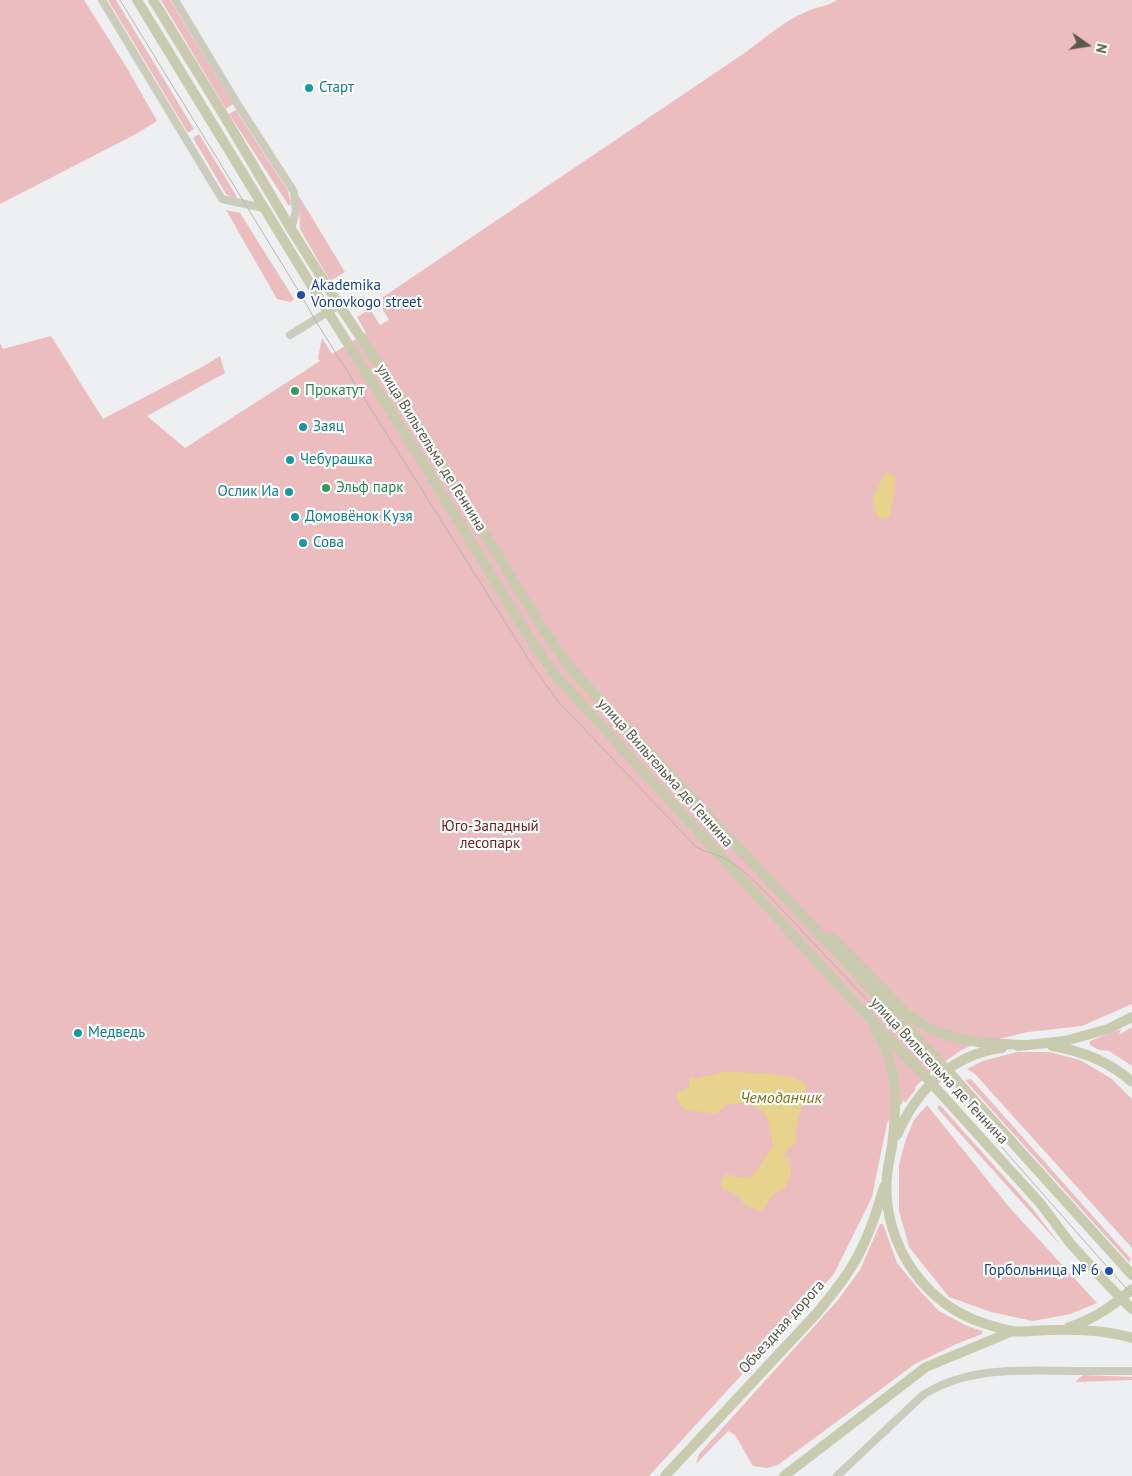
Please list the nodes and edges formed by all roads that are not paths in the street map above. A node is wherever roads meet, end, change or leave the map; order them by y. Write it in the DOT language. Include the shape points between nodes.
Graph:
graph roads {
  1 [pos="102,0"];
  2 [pos="137,0"];
  3 [pos="153,0"];
  4 [pos="175,0"];
  5 [pos="264,208"];
  6 [pos="291,230"];
  7 [pos="339,305"];
  8 [pos="328,311"];
  9 [pos="290,335"];
  10 [pos="784,896"];
  11 [pos="856,1004"];
  12 [pos="1132,1017"];
  13 [pos="1043,1044"];
  14 [pos="1025,1045"];
  15 [pos="947,1070"];
  16 [pos="1132,1082"];
  17 [pos="931,1083"];
  18 [pos="892,1148"];
  19 [pos="887,1176"];
  20 [pos="1132,1275"];
  21 [pos="1132,1290"];
  22 [pos="1122,1299"];
  23 [pos="1132,1309"];
  24 [pos="1058,1330"];
  25 [pos="1013,1331"];
  26 [pos="1132,1338"];
  27 [pos="1132,1371"];
  28 [pos="666,1476"];
  29 [pos="784,1476"];
  30 [pos="837,1476"];
  1 -- 5 [label="street" via="222,199"];
  2 -- 5 [label="main road, улица Вильгельма де Геннина"];
  3 -- 6 [label="main road, улица Вильгельма де Геннина"];
  4 -- 6 [label="street" via="294,192 296,211"];
  5 -- 8 [label="main road, улица Вильгельма де Геннина"];
  6 -- 7 [label="main road, улица Вильгельма де Геннина"];
  7 -- 8 [label="street"];
  7 -- 10 [label="main road, улица Вильгельма де Геннина" via="402,399 556,650"];
  8 -- 9 [label="street"];
  8 -- 11 [label="main road, улица Вильгельма де Геннина" via="533,644 557,677"];
  10 -- 14 [label="main road" via="922,1026 971,1042"];
  10 -- 15 [label="main road, улица Вильгельма де Геннина"];
  11 -- 17 [label="main road, улица Вильгельма де Геннина"];
  11 -- 18 [label="main road" via="879,1036 891,1068 896,1108"];
  12 -- 13 [label="main road" via="1090,1035"];
  13 -- 14 [label="main road"];
  13 -- 16 [label="main road" via="1081,1052 1104,1062"];
  14 -- 15 [label="main road" via="975,1054"];
  15 -- 17 [label="main road"];
  15 -- 20 [label="main road, улица Вильгельма де Геннина"];
  17 -- 18 [label="main road" via="904,1118"];
  17 -- 22 [label="main road, улица Вильгельма де Геннина"];
  18 -- 19 [label="main road"];
  19 -- 25 [label="main road" via="891,1226 902,1253 920,1280 942,1301 967,1316"];
  19 -- 28 [label="main road, Объездная дорога" via="865,1240 837,1288"];
  21 -- 22 [label="main road"];
  22 -- 23 [label="main road, улица Вильгельма де Геннина"];
  22 -- 24 [label="main road" via="1096,1316"];
  24 -- 25 [label="main road"];
  24 -- 26 [label="main road" via="1088,1330"];
  25 -- 29 [label="main road" via="926,1367"];
  27 -- 30 [label="street" via="1006,1370 968,1376 935,1387"];
}
